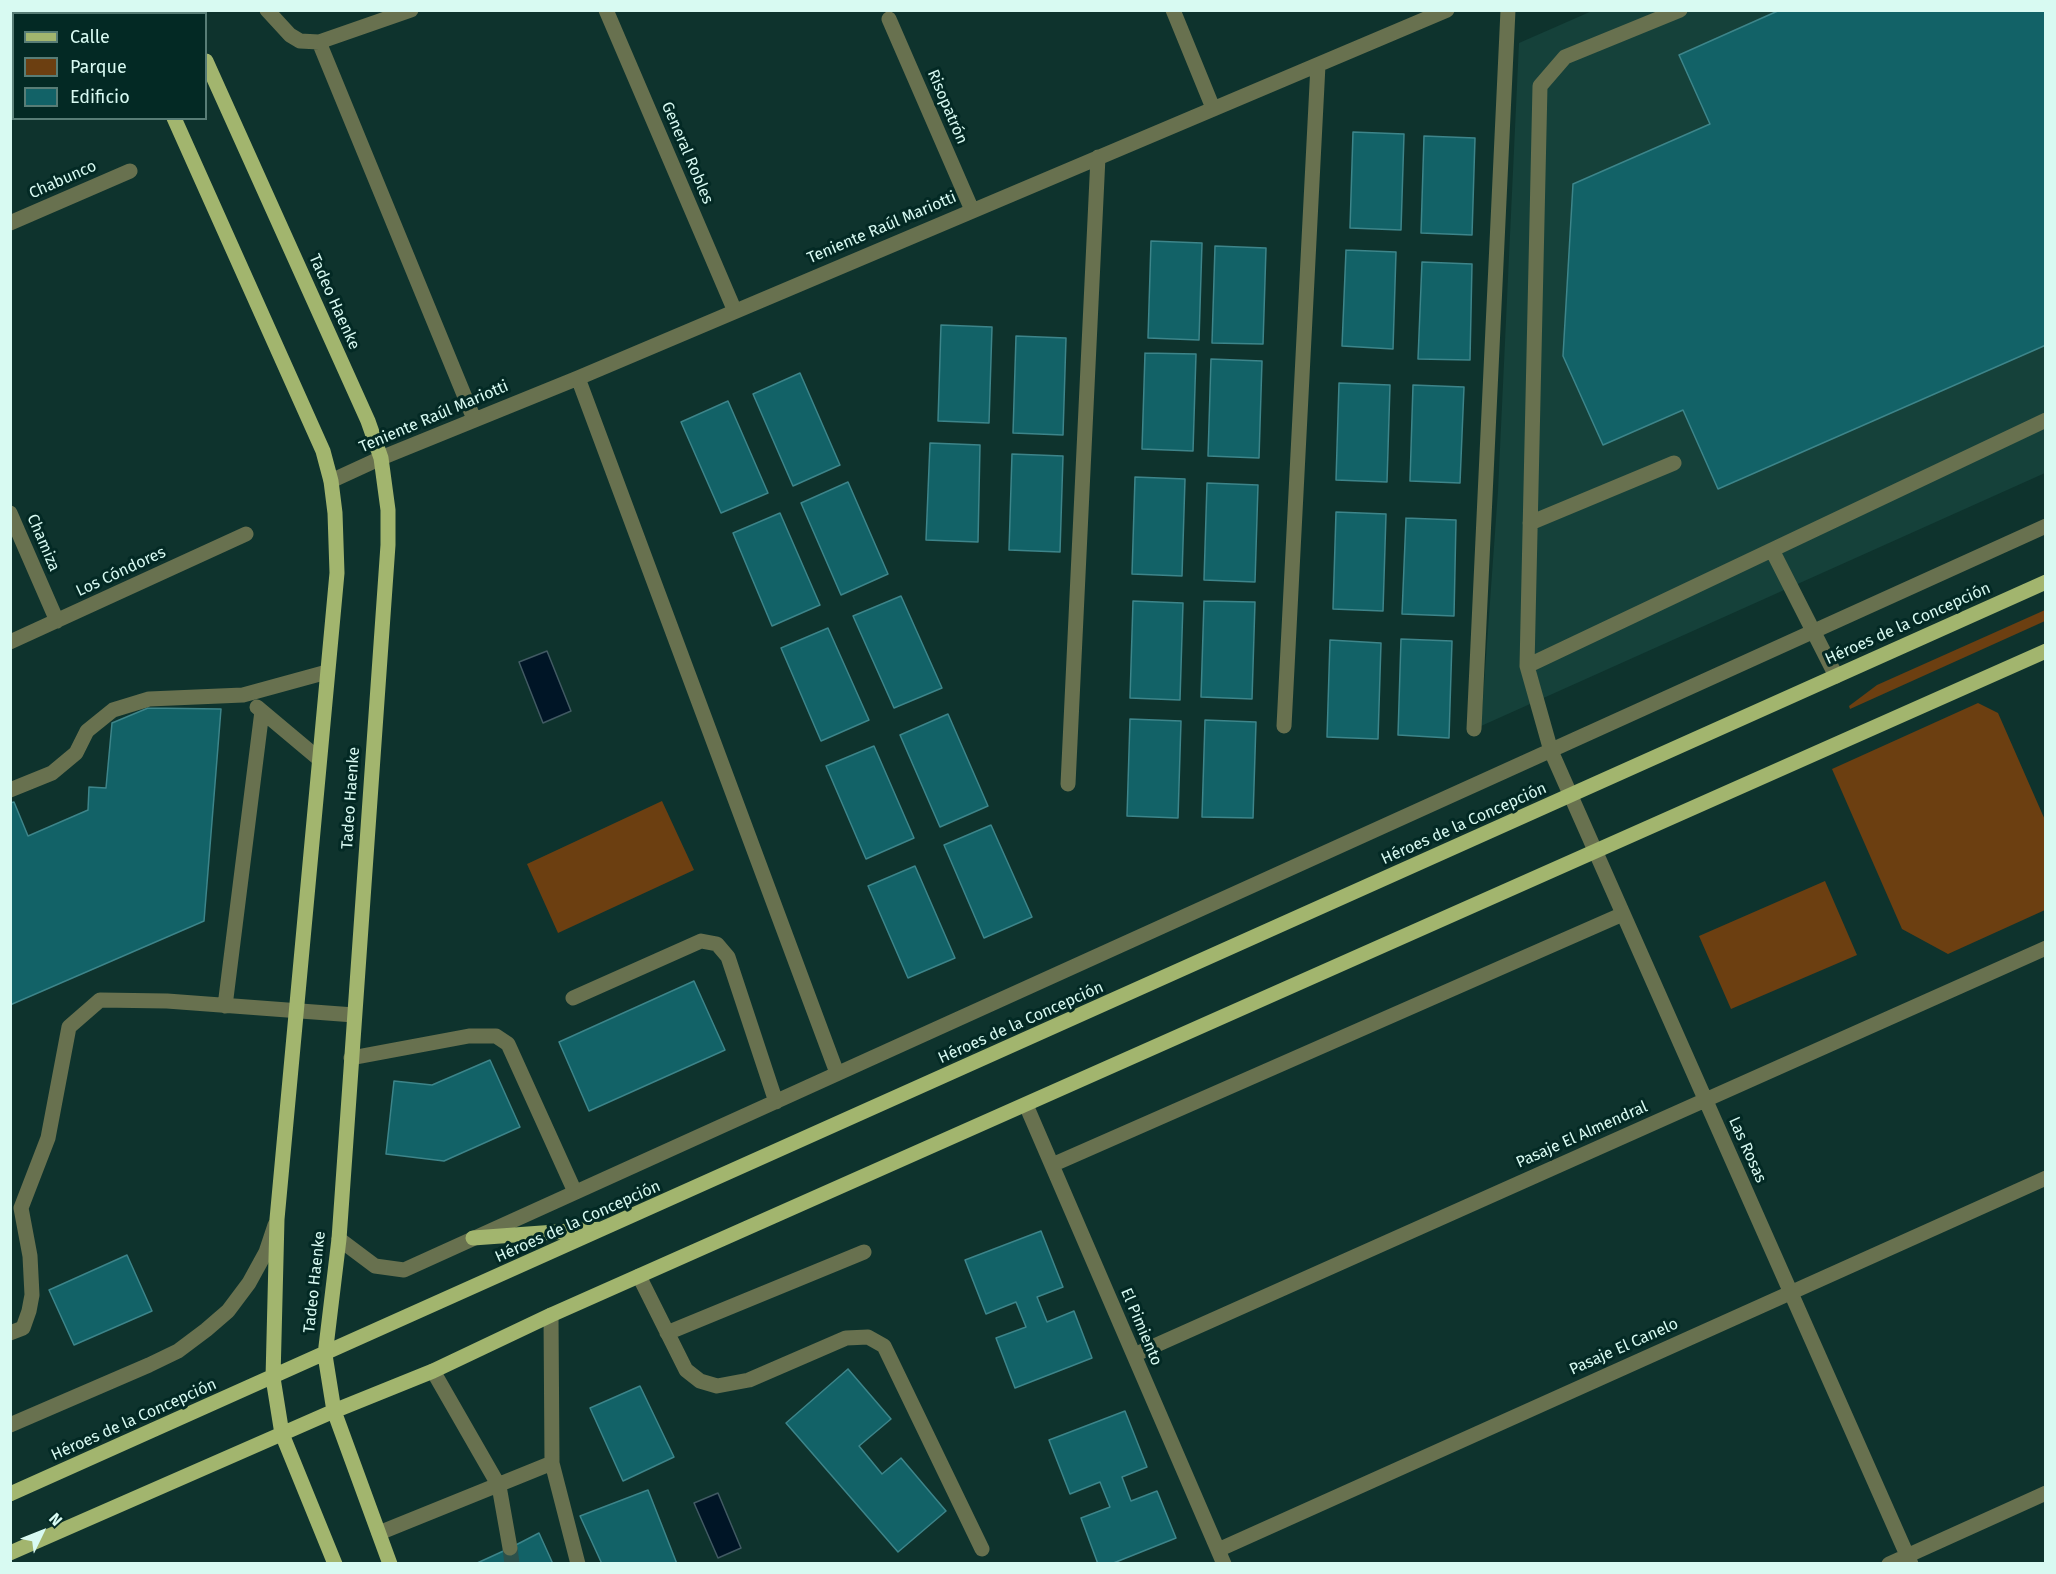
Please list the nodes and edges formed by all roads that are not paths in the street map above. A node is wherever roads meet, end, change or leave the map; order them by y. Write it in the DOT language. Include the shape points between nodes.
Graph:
graph roads {
  1 [pos="267,10"];
  2 [pos="411,10"];
  3 [pos="606,10"];
  4 [pos="1173,10"];
  5 [pos="1447,10"];
  6 [pos="1508,10"];
  7 [pos="1680,10"];
  8 [pos="890,19"];
  9 [pos="319,42"];
  10 [pos="207,63"];
  11 [pos="1318,65"];
  12 [pos="1213,108"];
  13 [pos="175,120"];
  14 [pos="1098,157"];
  15 [pos="130,171"];
  16 [pos="972,210"];
  17 [pos="10,223"];
  18 [pos="734,309"];
  19 [pos="578,378"];
  20 [pos="474,419"];
  21 [pos="2046,420"];
  22 [pos="381,458"];
  23 [pos="1674,463"];
  24 [pos="331,481"];
  25 [pos="10,513"];
  26 [pos="1530,524"];
  27 [pos="2046,526"];
  28 [pos="246,534"];
  29 [pos="1772,550"];
  30 [pos="2046,582"];
  31 [pos="57,621"];
  32 [pos="1814,632"];
  33 [pos="10,642"];
  34 [pos="2046,651"];
  35 [pos="1527,666"];
  36 [pos="327,672"];
  37 [pos="1836,676"];
  38 [pos="243,695"];
  39 [pos="262,711"];
  40 [pos="1284,726"];
  41 [pos="1474,729"];
  42 [pos="1551,752"];
  43 [pos="319,759"];
  44 [pos="1068,784"];
  45 [pos="10,790"];
  46 [pos="1570,796"];
  47 [pos="1595,852"];
  48 [pos="1623,914"];
  49 [pos="2046,948"];
  50 [pos="573,998"];
  51 [pos="225,1006"];
  52 [pos="294,1012"];
  53 [pos="354,1015"];
  54 [pos="351,1058"];
  55 [pos="837,1074"];
  56 [pos="1705,1100"];
  57 [pos="776,1101"];
  58 [pos="1026,1105"];
  59 [pos="1052,1165"];
  60 [pos="2046,1178"];
  61 [pos="575,1192"];
  62 [pos="277,1219"];
  63 [pos="609,1228"];
  64 [pos="473,1238"];
  65 [pos="339,1239"];
  66 [pos="864,1252"];
  67 [pos="639,1276"];
  68 [pos="1791,1293"];
  69 [pos="551,1315"];
  70 [pos="10,1333"];
  71 [pos="667,1333"];
  72 [pos="325,1355"];
  73 [pos="1134,1355"];
  74 [pos="434,1371"];
  75 [pos="273,1378"];
  76 [pos="334,1411"];
  77 [pos="10,1425"];
  78 [pos="282,1434"];
  79 [pos="552,1463"];
  80 [pos="498,1485"];
  81 [pos="2046,1493"];
  82 [pos="10,1494"];
  83 [pos="379,1533"];
  84 [pos="510,1548"];
  85 [pos="982,1550"];
  86 [pos="10,1553"];
  87 [pos="1221,1557"];
  88 [pos="1909,1559"];
  89 [pos="335,1563"];
  90 [pos="390,1563"];
  91 [pos="578,1563"];
  92 [pos="1889,1563"];
  1 -- 9 [label="street" via="290,35 300,41"];
  2 -- 9 [label="street"];
  3 -- 18 [label="street, General Robles"];
  4 -- 12 [label="street"];
  5 -- 11 [label="street, Teniente Raúl Mariotti"];
  6 -- 41 [label="street"];
  7 -- 26 [label="street, Las Rosas" via="1565,57 1540,86"];
  8 -- 16 [label="street, Risopatrón"];
  9 -- 20 [label="street"];
  10 -- 22 [label="main road, Tadeo Haenke" via="368,421"];
  11 -- 12 [label="street, Teniente Raúl Mariotti"];
  11 -- 40 [label="street"];
  12 -- 14 [label="street, Teniente Raúl Mariotti"];
  13 -- 24 [label="main road" via="323,451"];
  14 -- 16 [label="street, Teniente Raúl Mariotti"];
  14 -- 44 [label="street"];
  15 -- 17 [label="street, Chabunco"];
  16 -- 18 [label="street, Teniente Raúl Mariotti"];
  18 -- 19 [label="street, Teniente Raúl Mariotti"];
  19 -- 20 [label="street, Teniente Raúl Mariotti"];
  19 -- 55 [label="street"];
  20 -- 22 [label="street, Teniente Raúl Mariotti"];
  21 -- 29 [label="street"];
  22 -- 24 [label="street, Teniente Raúl Mariotti"];
  22 -- 53 [label="main road, Tadeo Haenke" via="388,545"];
  23 -- 26 [label="street"];
  24 -- 36 [label="main road" via="337,573"];
  25 -- 31 [label="street, Chamiza"];
  26 -- 35 [label="street, Las Rosas"];
  27 -- 32 [label="street, Héroes de la Concepción"];
  28 -- 31 [label="street, Los Cóndores"];
  29 -- 32 [label="street"];
  29 -- 35 [label="street"];
  30 -- 37 [label="main road, Héroes de la Concepción"];
  31 -- 33 [label="street, Los Cóndores"];
  32 -- 37 [label="street"];
  32 -- 42 [label="street, Héroes de la Concepción"];
  34 -- 47 [label="main road"];
  35 -- 42 [label="street, Las Rosas"];
  36 -- 38 [label="street"];
  36 -- 43 [label="main road"];
  37 -- 46 [label="main road, Héroes de la Concepción"];
  38 -- 39 [label="street"];
  38 -- 45 [label="street" via="149,699 113,710 87,731 76,753 52,773"];
  39 -- 43 [label="street"];
  39 -- 51 [label="street"];
  42 -- 46 [label="street, Las Rosas"];
  42 -- 55 [label="street, Héroes de la Concepción"];
  43 -- 52 [label="main road"];
  46 -- 47 [label="street, Las Rosas"];
  46 -- 63 [label="main road, Héroes de la Concepción"];
  47 -- 48 [label="street, Las Rosas"];
  47 -- 58 [label="main road"];
  48 -- 56 [label="street, Las Rosas"];
  48 -- 59 [label="street"];
  49 -- 56 [label="street, Pasaje El Almendral"];
  50 -- 57 [label="street" via="701,941 717,944 728,957"];
  51 -- 52 [label="street"];
  51 -- 70 [label="street" via="100,1000 69,1027 48,1138 21,1208 30,1256 29,1311 23,1328"];
  52 -- 53 [label="street"];
  52 -- 62 [label="main road"];
  53 -- 54 [label="main road, Tadeo Haenke"];
  54 -- 61 [label="street" via="469,1036 496,1036 508,1044"];
  54 -- 65 [label="main road, Tadeo Haenke"];
  55 -- 57 [label="street, Héroes de la Concepción"];
  56 -- 68 [label="street, Las Rosas"];
  56 -- 73 [label="street, Pasaje El Almendral"];
  57 -- 61 [label="street, Héroes de la Concepción"];
  58 -- 59 [label="street, El Pimiento"];
  58 -- 67 [label="main road"];
  59 -- 73 [label="street, El Pimiento"];
  60 -- 68 [label="street, Pasaje El Canelo"];
  61 -- 64 [label="street, Héroes de la Concepción"];
  62 -- 75 [label="main road"];
  62 -- 77 [label="street" via="266,1252 249,1283 228,1311 206,1330 178,1351"];
  63 -- 64 [label="main road"];
  63 -- 72 [label="main road, Héroes de la Concepción"];
  64 -- 65 [label="street, Héroes de la Concepción" via="404,1270 375,1266"];
  65 -- 72 [label="main road, Tadeo Haenke"];
  66 -- 71 [label="street"];
  67 -- 69 [label="main road"];
  67 -- 71 [label="street"];
  68 -- 87 [label="street, Pasaje El Canelo"];
  68 -- 88 [label="street, Las Rosas"];
  69 -- 74 [label="main road"];
  69 -- 79 [label="street"];
  71 -- 85 [label="street" via="686,1370 717,1386 749,1380 846,1338 868,1337 884,1346"];
  72 -- 75 [label="main road, Héroes de la Concepción"];
  72 -- 76 [label="main road, Tadeo Haenke"];
  73 -- 87 [label="street, El Pimiento"];
  74 -- 76 [label="main road"];
  74 -- 80 [label="street"];
  75 -- 78 [label="main road"];
  75 -- 82 [label="main road, Héroes de la Concepción"];
  76 -- 78 [label="main road"];
  76 -- 83 [label="main road, Tadeo Haenke"];
  78 -- 86 [label="main road"];
  78 -- 89 [label="main road"];
  79 -- 80 [label="street"];
  79 -- 91 [label="street"];
  80 -- 83 [label="street"];
  80 -- 84 [label="street"];
  81 -- 88 [label="street"];
  83 -- 90 [label="main road, Tadeo Haenke"];
  88 -- 92 [label="street"];
}
